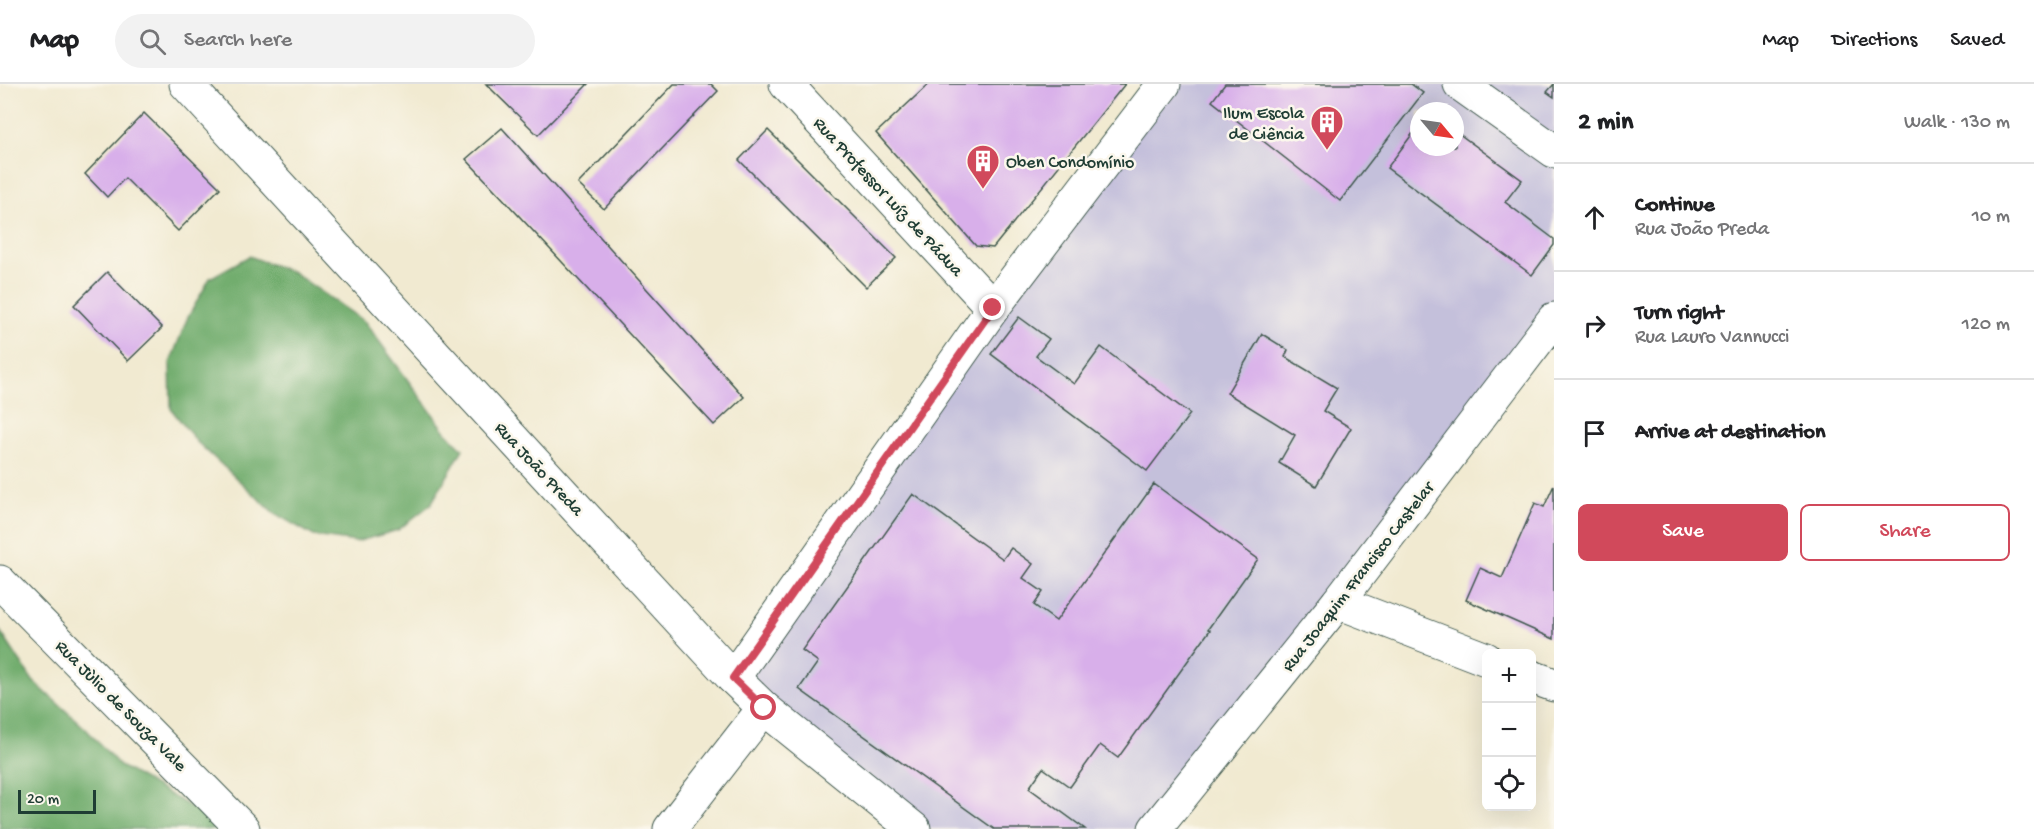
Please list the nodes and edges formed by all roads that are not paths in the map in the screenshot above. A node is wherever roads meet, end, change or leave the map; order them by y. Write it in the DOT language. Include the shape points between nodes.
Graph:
graph roads {
  1 [pos="186,84"];
  2 [pos="786,84"];
  3 [pos="1164,84"];
  4 [pos="1460,84"];
  5 [pos="1554,151"];
  6 [pos="993,308"];
  7 [pos="1554,319"];
  8 [pos="0,582"];
  9 [pos="1338,602"];
  10 [pos="1482,657"];
  11 [pos="733,678"];
  12 [pos="1536,678"];
  13 [pos="1554,685"];
  14 [pos="764,708"];
  15 [pos="243,829"];
  16 [pos="670,829"];
  17 [pos="914,829"];
  18 [pos="1155,829"];
  1 -- 11 [label="street, Rua João Preda"];
  2 -- 6 [label="street, Rua Professor Luíz de Pádua"];
  3 -- 6 [label="street"];
  4 -- 5 [label="street"];
  6 -- 11 [label="street"];
  7 -- 9 [label="street, Rua Joaquim Francisco Castelar"];
  8 -- 15 [label="street, Rua Jùlio de Souza Vale"];
  9 -- 10 [label="street"];
  9 -- 18 [label="street, Rua Joaquim Francisco Castelar"];
  11 -- 14 [label="street, Rua João Preda"];
  12 -- 13 [label="street"];
  14 -- 16 [label="street"];
  14 -- 17 [label="street, Rua João Preda"];
}
